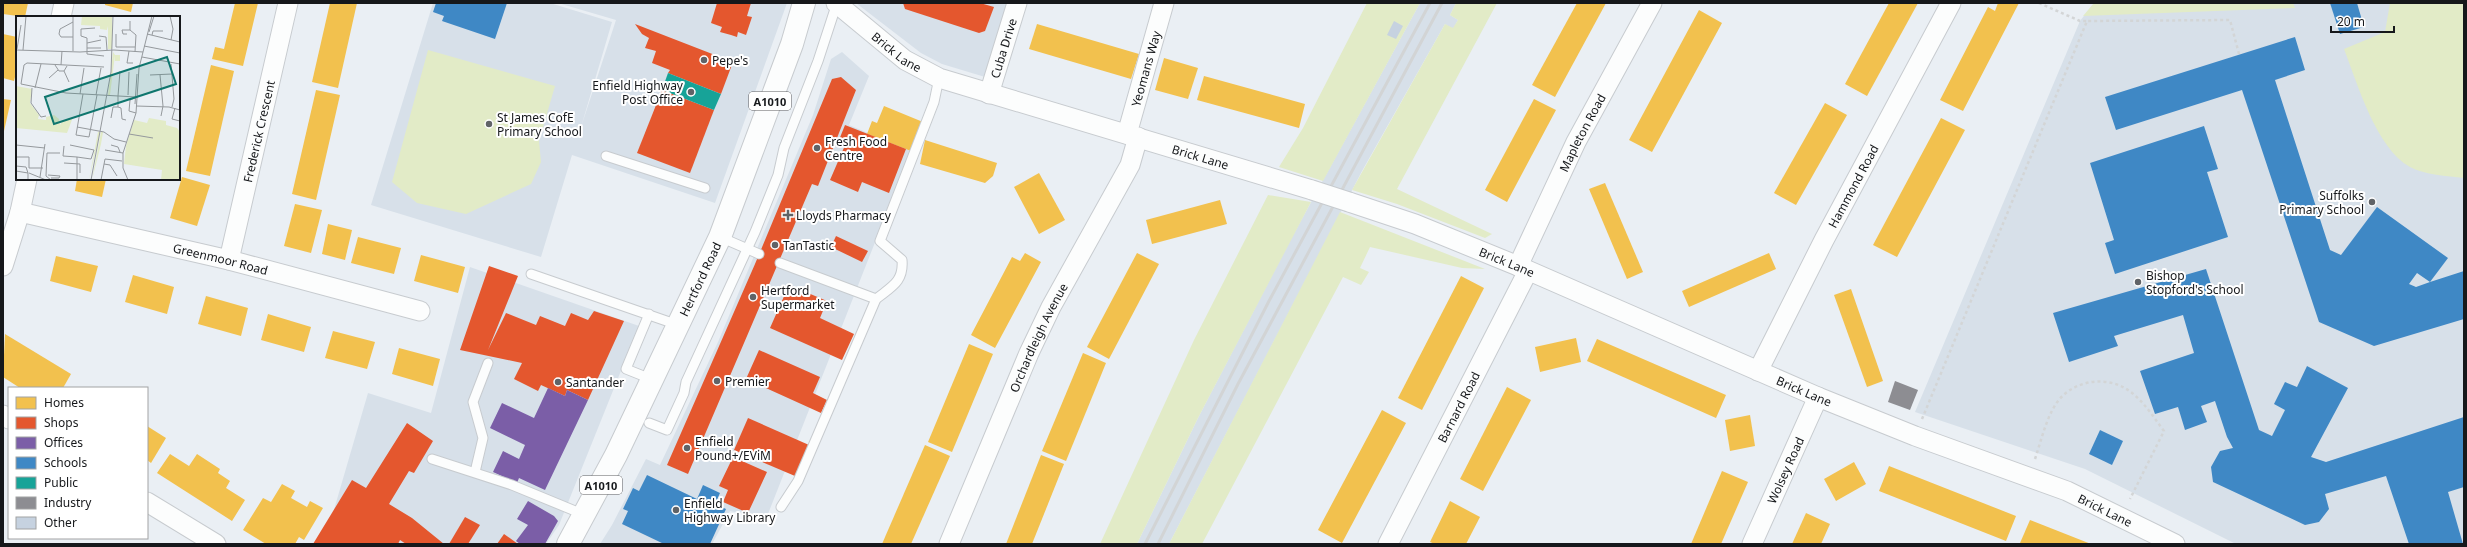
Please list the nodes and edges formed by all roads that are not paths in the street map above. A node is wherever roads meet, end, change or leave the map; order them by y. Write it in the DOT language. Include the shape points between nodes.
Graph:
graph roads {
  1 [pos="64,3"];
  2 [pos="288,3"];
  3 [pos="804,3"];
  4 [pos="836,3"];
  5 [pos="1017,3"];
  6 [pos="1164,3"];
  7 [pos="1652,3"];
  8 [pos="1951,3"];
  9 [pos="61,16"];
  10 [pos="940,78"];
  11 [pos="990,94"];
  12 [pos="1132,136"];
  13 [pos="606,156"];
  14 [pos="27,180"];
  15 [pos="705,188"];
  16 [pos="20,212"];
  17 [pos="720,237"];
  18 [pos="746,249"];
  19 [pos="759,254"];
  20 [pos="229,260"];
  21 [pos="780,263"];
  22 [pos="3,266"];
  23 [pos="1523,268"];
  24 [pos="531,274"];
  25 [pos="876,299"];
  26 [pos="420,311"];
  27 [pos="649,314"];
  28 [pos="678,324"];
  29 [pos="488,363"];
  30 [pos="1758,371"];
  31 [pos="651,379"];
  32 [pos="1818,397"];
  33 [pos="649,423"];
  34 [pos="432,460"];
  35 [pos="475,472"];
  36 [pos="148,503"];
  37 [pos="781,507"];
  38 [pos="585,515"];
  39 [pos="216,544"];
  40 [pos="568,544"];
  41 [pos="949,544"];
  42 [pos="1388,544"];
  43 [pos="1752,544"];
  44 [pos="2175,544"];
  1 -- 9 [label="street"];
  2 -- 20 [label="street, Frederick Crescent"];
  3 -- 17 [label="main road, Hertford Road / A1010" via="792,44"];
  4 -- 10 [label="street, Brick Lane" via="905,60"];
  4 -- 18 [label="lane" via="818,61 784,148 778,176"];
  5 -- 11 [label="street, Cuba Drive"];
  6 -- 12 [label="street, Yeomans Way"];
  7 -- 23 [label="street, Mapleton Road" via="1576,142"];
  8 -- 30 [label="street, Hammond Road" via="1824,240"];
  10 -- 11 [label="street, Brick Lane"];
  10 -- 25 [label="lane" via="934,102 880,241 902,260 901,278 896,285"];
  11 -- 12 [label="street, Brick Lane"];
  12 -- 23 [label="street, Brick Lane, bridge" via="1415,224"];
  12 -- 41 [label="street, Orchardleigh Avenue" via="1130,165 1051,307"];
  13 -- 15 [label="lane"];
  14 -- 16 [label="street"];
  16 -- 20 [label="street, Greenmoor Road"];
  16 -- 22 [label="street"];
  17 -- 18 [label="lane"];
  17 -- 28 [label="main road, Hertford Road / A1010"];
  18 -- 19 [label="lane"];
  18 -- 33 [label="lane" via="667,430"];
  20 -- 26 [label="street, Greenmoor Road"];
  21 -- 25 [label="lane"];
  23 -- 30 [label="street, Brick Lane"];
  23 -- 42 [label="street, Barnard Road"];
  24 -- 27 [label="lane"];
  25 -- 37 [label="lane" via="798,481"];
  27 -- 28 [label="lane"];
  27 -- 31 [label="lane" via="626,369"];
  28 -- 31 [label="main road, Hertford Road / A1010"];
  29 -- 35 [label="lane" via="473,402 483,438"];
  30 -- 32 [label="street, Brick Lane"];
  31 -- 38 [label="main road, Hertford Road / A1010"];
  32 -- 43 [label="street, Wolsey Road"];
  32 -- 44 [label="street, Brick Lane" via="1915,436 2067,491"];
  34 -- 35 [label="lane"];
  35 -- 38 [label="lane"];
  36 -- 39 [label="street"];
  38 -- 40 [label="main road, Hertford Road / A1010"];
}
